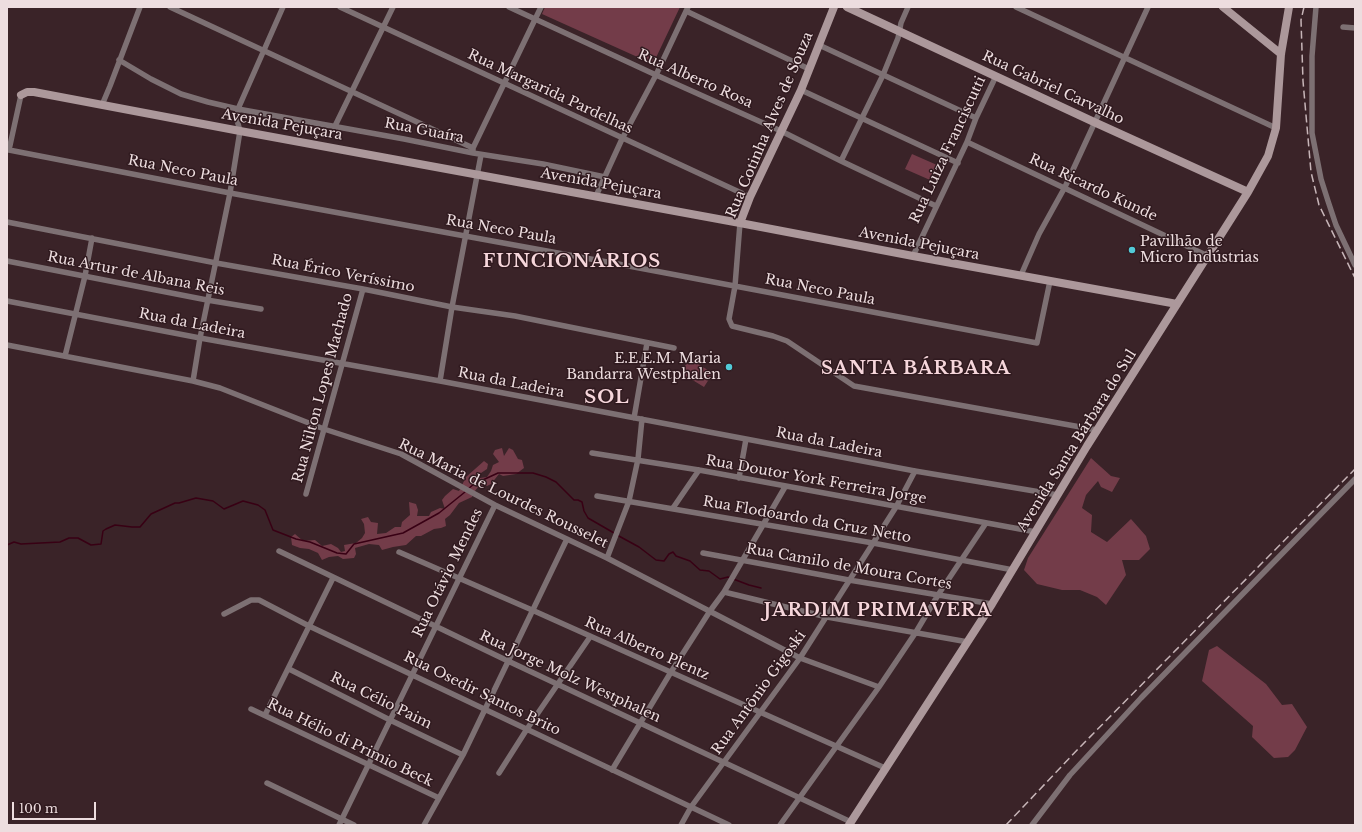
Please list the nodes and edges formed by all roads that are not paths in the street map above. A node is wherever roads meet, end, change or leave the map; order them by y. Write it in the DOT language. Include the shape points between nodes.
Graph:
graph roads {
  1 [pos="140,7"];
  2 [pos="170,7"];
  3 [pos="283,7"];
  4 [pos="340,7"];
  5 [pos="393,7"];
  6 [pos="509,7"];
  7 [pos="541,7"];
  8 [pos="834,7"];
  9 [pos="847,7"];
  10 [pos="908,7"];
  11 [pos="1016,7"];
  12 [pos="1148,7"];
  13 [pos="1223,7"];
  14 [pos="1289,7"];
  15 [pos="1316,7"];
  16 [pos="687,9"];
  17 [pos="1026,9"];
  18 [pos="535,19"];
  19 [pos="1343,27"];
  20 [pos="383,28"];
  21 [pos="1355,28"];
  22 [pos="899,31"];
  23 [pos="819,45"];
  24 [pos="264,51"];
  25 [pos="1281,54"];
  26 [pos="1124,58"];
  27 [pos="119,60"];
  28 [pos="809,68"];
  29 [pos="656,75"];
  30 [pos="883,75"];
  31 [pos="996,76"];
  32 [pos="504,84"];
  33 [pos="801,90"];
  34 [pos="351,92"];
  35 [pos="21,95"];
  36 [pos="102,105"];
  37 [pos="238,109"];
  38 [pos="863,118"];
  39 [pos="976,118"];
  40 [pos="1094,122"];
  41 [pos="335,126"];
  42 [pos="1276,128"];
  43 [pos="240,131"];
  44 [pos="781,131"];
  45 [pos="622,139"];
  46 [pos="967,142"];
  47 [pos="8,150"];
  48 [pos="473,151"];
  49 [pos="481,155"];
  50 [pos="841,161"];
  51 [pos="958,162"];
  52 [pos="478,174"];
  53 [pos="605,177"];
  54 [pos="1065,187"];
  55 [pos="1248,192"];
  56 [pos="230,193"];
  57 [pos="596,196"];
  58 [pos="750,197"];
  59 [pos="936,206"];
  60 [pos="7,222"];
  61 [pos="740,223"];
  62 [pos="466,236"];
  63 [pos="92,238"];
  64 [pos="913,256"];
  65 [pos="1208,256"];
  66 [pos="7,261"];
  67 [pos="216,263"];
  68 [pos="1355,265"];
  69 [pos="1020,275"];
  70 [pos="85,276"];
  71 [pos="1050,281"];
  72 [pos="734,286"];
  73 [pos="363,288"];
  74 [pos="207,300"];
  75 [pos="7,301"];
  76 [pos="1177,304"];
  77 [pos="452,307"];
  78 [pos="261,309"];
  79 [pos="76,314"];
  80 [pos="200,338"];
  81 [pos="647,343"];
  82 [pos="7,346"];
  83 [pos="674,348"];
  84 [pos="65,356"];
  85 [pos="342,364"];
  86 [pos="193,381"];
  87 [pos="440,381"];
  88 [pos="634,418"];
  89 [pos="642,419"];
  90 [pos="324,429"];
  91 [pos="1098,430"];
  92 [pos="746,439"];
  93 [pos="592,452"];
  94 [pos="638,460"];
  95 [pos="698,470"];
  96 [pos="915,471"];
  97 [pos="739,478"];
  98 [pos="1355,479"];
  99 [pos="785,487"];
  100 [pos="306,494"];
  101 [pos="597,496"];
  102 [pos="1058,496"];
  103 [pos="629,501"];
  104 [pos="495,505"];
  105 [pos="896,507"];
  106 [pos="673,508"];
  107 [pos="986,523"];
  108 [pos="764,524"];
  109 [pos="1036,532"];
  110 [pos="567,539"];
  111 [pos="873,543"];
  112 [pos="279,551"];
  113 [pos="399,552"];
  114 [pos="703,553"];
  115 [pos="607,558"];
  116 [pos="961,559"];
  117 [pos="742,560"];
  118 [pos="1013,570"];
  119 [pos="333,578"];
  120 [pos="459,579"];
  121 [pos="849,580"];
  122 [pos="724,592"];
  123 [pos="938,595"];
  124 [pos="992,604"];
  125 [pos="532,610"];
  126 [pos="710,611"];
  127 [pos="224,614"];
  128 [pos="827,617"];
  129 [pos="309,626"];
  130 [pos="435,626"];
  131 [pos="916,632"];
  132 [pos="590,636"];
  133 [pos="968,642"];
  134 [pos="800,658"];
  135 [pos="508,661"];
  136 [pos="288,669"];
  137 [pos="671,672"];
  138 [pos="412,674"];
  139 [pos="558,684"];
  140 [pos="879,687"];
  141 [pos="251,709"];
  142 [pos="485,709"];
  143 [pos="760,713"];
  144 [pos="265,715"];
  145 [pos="390,720"];
  146 [pos="640,722"];
  147 [pos="527,729"];
  148 [pos="838,747"];
  149 [pos="463,755"];
  150 [pos="724,762"];
  151 [pos="368,765"];
  152 [pos="885,768"];
  153 [pos="612,770"];
  154 [pos="499,773"];
  155 [pos="267,783"];
  156 [pos="438,798"];
  157 [pos="798,798"];
  158 [pos="691,807"];
  159 [pos="340,822"];
  160 [pos="850,824"];
  161 [pos="354,825"];
  162 [pos="424,825"];
  163 [pos="681,825"];
  164 [pos="729,825"];
  165 [pos="780,825"];
  166 [pos="1032,825"];
  1 -- 27 [label="street"];
  2 -- 24 [label="street"];
  3 -- 24 [label="street"];
  4 -- 20 [label="street, Rua Margarida Pardelhas"];
  5 -- 20 [label="street"];
  6 -- 18 [label="street, Rua Alberto Rosa"];
  7 -- 18 [label="street"];
  8 -- 23 [label="street, Rua Cotinha Alves de Souza"];
  9 -- 22 [label="street, Rua Gabriel Carvalho"];
  10 -- 22 [label="street"];
  11 -- 17 [label="street"];
  12 -- 26 [label="street"];
  13 -- 25 [label="street"];
  14 -- 25 [label="street, Avenida Santa Bárbara do Sul"];
  15 -- 68 [label="street" via="1312,56 1312,133 1328,201"];
  16 -- 28 [label="street"];
  16 -- 29 [label="street"];
  17 -- 26 [label="street"];
  18 -- 29 [label="street, Rua Alberto Rosa"];
  18 -- 32 [label="street"];
  19 -- 21 [label="street"];
  20 -- 32 [label="street, Rua Margarida Pardelhas"];
  20 -- 34 [label="street"];
  22 -- 30 [label="street"];
  22 -- 31 [label="street, Rua Gabriel Carvalho"];
  23 -- 28 [label="street, Rua Cotinha Alves de Souza"];
  23 -- 30 [label="street"];
  24 -- 34 [label="street"];
  24 -- 37 [label="street"];
  25 -- 42 [label="street, Avenida Santa Bárbara do Sul"];
  26 -- 40 [label="street"];
  26 -- 42 [label="street"];
  27 -- 36 [label="street"];
  27 -- 37 [label="street, Rua Guaíra" via="181,94"];
  28 -- 33 [label="street, Rua Cotinha Alves de Souza"];
  29 -- 44 [label="street, Rua Alberto Rosa"];
  29 -- 45 [label="street"];
  30 -- 38 [label="street"];
  30 -- 39 [label="street"];
  31 -- 39 [label="street, Rua Luiza Franciscutti"];
  31 -- 40 [label="street, Rua Gabriel Carvalho"];
  32 -- 45 [label="street, Rua Margarida Pardelhas"];
  32 -- 48 [label="street"];
  33 -- 38 [label="street"];
  33 -- 44 [label="street, Rua Cotinha Alves de Souza"];
  34 -- 41 [label="street"];
  34 -- 48 [label="street"];
  35 -- 36 [label="street, Avenida Pejuçara" via="34,92"];
  35 -- 47 [label="street"];
  36 -- 43 [label="street, Avenida Pejuçara"];
  37 -- 41 [label="street, Rua Guaíra"];
  37 -- 43 [label="street"];
  38 -- 50 [label="street"];
  38 -- 51 [label="street"];
  39 -- 46 [label="street, Rua Luiza Franciscutti"];
  40 -- 54 [label="street"];
  40 -- 55 [label="street, Rua Gabriel Carvalho"];
  41 -- 48 [label="street, Rua Guaíra"];
  42 -- 55 [label="street, Avenida Santa Bárbara do Sul" via="1268,156"];
  43 -- 52 [label="street, Avenida Pejuçara"];
  43 -- 56 [label="street"];
  44 -- 50 [label="street, Rua Alberto Rosa"];
  44 -- 58 [label="street, Rua Cotinha Alves de Souza"];
  45 -- 53 [label="street"];
  45 -- 58 [label="street, Rua Margarida Pardelhas"];
  46 -- 51 [label="street, Rua Luiza Franciscutti"];
  46 -- 54 [label="street, Rua Ricardo Kunde"];
  47 -- 56 [label="street, Rua Neco Paula"];
  48 -- 49 [label="street, Rua Guaíra"];
  49 -- 52 [label="street"];
  49 -- 53 [label="street, Rua Guaíra"];
  50 -- 59 [label="street, Rua Alberto Rosa"];
  51 -- 59 [label="street, Rua Luiza Franciscutti"];
  52 -- 57 [label="street, Avenida Pejuçara"];
  52 -- 62 [label="street"];
  53 -- 57 [label="street"];
  54 -- 65 [label="street, Rua Ricardo Kunde"];
  54 -- 69 [label="street"];
  55 -- 65 [label="street, Avenida Santa Bárbara do Sul"];
  56 -- 62 [label="street, Rua Neco Paula"];
  56 -- 67 [label="street"];
  57 -- 61 [label="street, Avenida Pejuçara"];
  58 -- 61 [label="street, Rua Cotinha Alves de Souza"];
  59 -- 64 [label="street, Rua Luiza Franciscutti"];
  60 -- 63 [label="street, Rua Érico Veríssimo"];
  61 -- 64 [label="street, Avenida Pejuçara"];
  61 -- 72 [label="street, Rua Cotinha Alves de Souza"];
  62 -- 72 [label="street, Rua Neco Paula"];
  62 -- 77 [label="street"];
  63 -- 67 [label="street, Rua Érico Veríssimo"];
  63 -- 70 [label="street"];
  64 -- 69 [label="street, Avenida Pejuçara"];
  65 -- 76 [label="street, Avenida Santa Bárbara do Sul"];
  66 -- 70 [label="street, Rua Artur de Albana Reis"];
  67 -- 73 [label="street, Rua Érico Veríssimo"];
  67 -- 74 [label="street"];
  69 -- 71 [label="street, Avenida Pejuçara"];
  70 -- 74 [label="street, Rua Artur de Albana Reis"];
  70 -- 79 [label="street"];
  71 -- 72 [label="street, Rua Neco Paula" via="1037,343"];
  71 -- 76 [label="street, Avenida Pejuçara"];
  72 -- 91 [label="street, Rua Cotinha Alves de Souza" via="728,319 732,326 787,341 854,386"];
  73 -- 77 [label="street, Rua Érico Veríssimo"];
  73 -- 85 [label="street, Rua Nilton Lopes Machado"];
  74 -- 78 [label="street, Rua Artur de Albana Reis"];
  74 -- 80 [label="street"];
  75 -- 79 [label="street, Rua da Ladeira"];
  76 -- 91 [label="street, Avenida Santa Bárbara do Sul"];
  77 -- 81 [label="street, Rua Érico Veríssimo" via="515,316"];
  77 -- 87 [label="street"];
  79 -- 80 [label="street, Rua da Ladeira"];
  79 -- 84 [label="street"];
  80 -- 85 [label="street, Rua da Ladeira"];
  80 -- 86 [label="street"];
  81 -- 83 [label="street, Rua Érico Veríssimo"];
  81 -- 88 [label="street"];
  82 -- 84 [label="street, Rua Maria de Lourdes Rousselet"];
  84 -- 86 [label="street, Rua Maria de Lourdes Rousselet"];
  85 -- 87 [label="street, Rua da Ladeira"];
  85 -- 90 [label="street, Rua Nilton Lopes Machado"];
  86 -- 90 [label="street, Rua Maria de Lourdes Rousselet" via="220,388"];
  87 -- 88 [label="street, Rua da Ladeira"];
  88 -- 89 [label="street, Rua da Ladeira"];
  89 -- 92 [label="street, Rua da Ladeira"];
  89 -- 94 [label="street"];
  90 -- 100 [label="street, Rua Nilton Lopes Machado"];
  90 -- 104 [label="street, Rua Maria de Lourdes Rousselet" via="401,454"];
  91 -- 102 [label="street, Avenida Santa Bárbara do Sul"];
  92 -- 96 [label="street, Rua da Ladeira"];
  92 -- 97 [label="street"];
  93 -- 94 [label="street, Rua Doutor York Ferreira Jorge"];
  94 -- 95 [label="street, Rua Doutor York Ferreira Jorge"];
  94 -- 103 [label="street"];
  95 -- 97 [label="street, Rua Doutor York Ferreira Jorge"];
  95 -- 106 [label="street"];
  96 -- 102 [label="street, Rua da Ladeira"];
  96 -- 105 [label="street, Rua Antônio Gigoski"];
  97 -- 99 [label="street, Rua Doutor York Ferreira Jorge"];
  98 -- 166 [label="street" via="1141,698 1070,775"];
  99 -- 105 [label="street, Rua Doutor York Ferreira Jorge"];
  99 -- 108 [label="street"];
  101 -- 103 [label="street, Rua Flodoardo da Cruz Netto"];
  102 -- 109 [label="street, Avenida Santa Bárbara do Sul"];
  103 -- 106 [label="street, Rua Flodoardo da Cruz Netto"];
  103 -- 115 [label="street"];
  104 -- 110 [label="street, Rua Maria de Lourdes Rousselet"];
  104 -- 120 [label="street, Rua Otávio Mendes"];
  105 -- 107 [label="street, Rua Doutor York Ferreira Jorge"];
  105 -- 111 [label="street, Rua Antônio Gigoski"];
  106 -- 108 [label="street, Rua Flodoardo da Cruz Netto"];
  107 -- 109 [label="street, Rua Doutor York Ferreira Jorge"];
  107 -- 116 [label="street"];
  108 -- 111 [label="street, Rua Flodoardo da Cruz Netto"];
  108 -- 117 [label="street"];
  109 -- 118 [label="street, Avenida Santa Bárbara do Sul"];
  110 -- 115 [label="street, Rua Maria de Lourdes Rousselet"];
  110 -- 125 [label="street"];
  111 -- 116 [label="street, Rua Flodoardo da Cruz Netto"];
  111 -- 121 [label="street, Rua Antônio Gigoski"];
  112 -- 119 [label="street, Rua Jorge Molz Westphalen"];
  113 -- 120 [label="street, Rua Alberto Plentz"];
  114 -- 117 [label="street, Rua Camilo de Moura Cortes"];
  115 -- 126 [label="street, Rua Maria de Lourdes Rousselet"];
  116 -- 118 [label="street, Rua Flodoardo da Cruz Netto"];
  116 -- 123 [label="street"];
  117 -- 121 [label="street, Rua Camilo de Moura Cortes"];
  117 -- 122 [label="street"];
  118 -- 124 [label="street, Avenida Santa Bárbara do Sul"];
  119 -- 129 [label="street"];
  119 -- 130 [label="street, Rua Jorge Molz Westphalen"];
  120 -- 125 [label="street, Rua Alberto Plentz"];
  120 -- 130 [label="street, Rua Otávio Mendes"];
  121 -- 123 [label="street, Rua Camilo de Moura Cortes"];
  121 -- 128 [label="street, Rua Antônio Gigoski"];
  122 -- 126 [label="street"];
  122 -- 128 [label="street"];
  123 -- 124 [label="street, Rua Camilo de Moura Cortes"];
  123 -- 131 [label="street"];
  124 -- 133 [label="street, Avenida Santa Bárbara do Sul"];
  125 -- 132 [label="street, Rua Alberto Plentz"];
  125 -- 135 [label="street"];
  126 -- 134 [label="street, Rua Maria de Lourdes Rousselet"];
  126 -- 137 [label="street"];
  127 -- 129 [label="street, Rua Osedir Santos Brito" via="251,600 259,600"];
  128 -- 131 [label="street"];
  128 -- 134 [label="street, Rua Antônio Gigoski"];
  129 -- 136 [label="street"];
  129 -- 138 [label="street, Rua Osedir Santos Brito"];
  130 -- 135 [label="street, Rua Jorge Molz Westphalen"];
  130 -- 138 [label="street, Rua Otávio Mendes"];
  131 -- 133 [label="street"];
  131 -- 140 [label="street"];
  132 -- 137 [label="street, Rua Alberto Plentz"];
  132 -- 139 [label="street"];
  133 -- 152 [label="street, Avenida Santa Bárbara do Sul"];
  134 -- 140 [label="street, Rua Maria de Lourdes Rousselet"];
  134 -- 143 [label="street, Rua Antônio Gigoski"];
  135 -- 139 [label="street, Rua Jorge Molz Westphalen"];
  135 -- 142 [label="street"];
  136 -- 144 [label="street"];
  136 -- 145 [label="street, Rua Célio Paim"];
  137 -- 143 [label="street, Rua Alberto Plentz"];
  137 -- 146 [label="street"];
  138 -- 142 [label="street, Rua Osedir Santos Brito"];
  138 -- 145 [label="street, Rua Otávio Mendes"];
  139 -- 146 [label="street, Rua Jorge Molz Westphalen"];
  139 -- 147 [label="street"];
  140 -- 148 [label="street"];
  141 -- 144 [label="street, Rua Hélio di Primio Beck"];
  142 -- 147 [label="street, Rua Osedir Santos Brito"];
  142 -- 149 [label="street"];
  143 -- 148 [label="street, Rua Alberto Plentz"];
  143 -- 150 [label="street, Rua Antônio Gigoski"];
  144 -- 151 [label="street, Rua Hélio di Primio Beck"];
  145 -- 149 [label="street, Rua Célio Paim"];
  145 -- 151 [label="street, Rua Otávio Mendes"];
  146 -- 150 [label="street, Rua Jorge Molz Westphalen"];
  146 -- 153 [label="street"];
  147 -- 153 [label="street, Rua Osedir Santos Brito"];
  147 -- 154 [label="street"];
  148 -- 152 [label="street, Rua Alberto Plentz"];
  148 -- 157 [label="street"];
  149 -- 156 [label="street"];
  150 -- 157 [label="street, Rua Jorge Molz Westphalen"];
  150 -- 158 [label="street, Rua Antônio Gigoski"];
  151 -- 156 [label="street, Rua Hélio di Primio Beck"];
  151 -- 159 [label="street, Rua Otávio Mendes"];
  152 -- 160 [label="street, Avenida Santa Bárbara do Sul"];
  153 -- 158 [label="street, Rua Osedir Santos Brito"];
  155 -- 159 [label="street"];
  156 -- 162 [label="street"];
  157 -- 160 [label="street, Rua Jorge Molz Westphalen"];
  157 -- 165 [label="street"];
  158 -- 163 [label="street, Rua Antônio Gigoski"];
  158 -- 164 [label="street, Rua Osedir Santos Brito"];
  159 -- 161 [label="street"];
}
